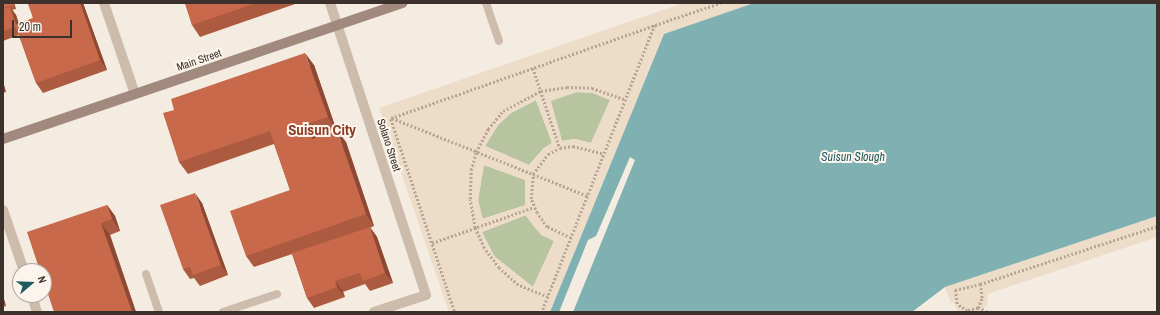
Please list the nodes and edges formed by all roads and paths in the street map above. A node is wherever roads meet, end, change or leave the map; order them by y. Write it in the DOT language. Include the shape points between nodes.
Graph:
graph roads {
  1 [pos="104,3"];
  2 [pos="330,3"];
  3 [pos="403,3"];
  4 [pos="486,3"];
  5 [pos="720,3"];
  6 [pos="655,25"];
  7 [pos="337,26"];
  8 [pos="499,41"];
  9 [pos="533,68"];
  10 [pos="541,91"];
  11 [pos="135,94"];
  12 [pos="626,100"];
  13 [pos="391,118"];
  14 [pos="3,139"];
  15 [pos="560,148"];
  16 [pos="476,152"];
  17 [pos="604,154"];
  18 [pos="533,174"];
  19 [pos="588,196"];
  20 [pos="534,207"];
  21 [pos="3,210"];
  22 [pos="1157,226"];
  23 [pos="475,228"];
  24 [pos="571,238"];
  25 [pos="432,243"];
  26 [pos="21,263"];
  27 [pos="146,274"];
  28 [pos="980,284"];
  29 [pos="277,294"];
  30 [pos="548,297"];
  31 [pos="978,308"];
  32 [pos="159,312"];
  33 [pos="223,312"];
  34 [pos="374,312"];
  35 [pos="454,312"];
  36 [pos="542,312"];
  37 [pos="986,312"];
  1 -- 11 [label="street"];
  2 -- 7 [label="street, Solano Street"];
  3 -- 7 [label="main road, Main Street"];
  4 -- 8 [label="lane"];
  5 -- 6 [label="path"];
  6 -- 9 [label="path"];
  6 -- 12 [label="path"];
  7 -- 11 [label="main road, Main Street"];
  7 -- 34 [label="street, Solano Street" via="426,295"];
  9 -- 10 [label="path"];
  9 -- 13 [label="path"];
  10 -- 12 [label="path" via="567,87 592,88"];
  10 -- 15 [label="path"];
  10 -- 16 [label="path" via="504,111 488,129"];
  11 -- 14 [label="main road, Main Street"];
  12 -- 17 [label="path"];
  13 -- 16 [label="path"];
  13 -- 25 [label="path"];
  15 -- 17 [label="path" via="573,146"];
  15 -- 18 [label="path" via="548,154"];
  16 -- 18 [label="path"];
  16 -- 23 [label="path" via="471,170 470,199"];
  17 -- 19 [label="path"];
  18 -- 19 [label="path"];
  18 -- 20 [label="path" via="531,200"];
  19 -- 24 [label="path"];
  20 -- 23 [label="path"];
  20 -- 24 [label="path" via="547,227"];
  21 -- 26 [label="street"];
  22 -- 28 [label="path"];
  23 -- 25 [label="path"];
  23 -- 30 [label="path" via="484,248 499,268 518,285"];
  24 -- 30 [label="path"];
  25 -- 35 [label="path"];
  27 -- 32 [label="lane"];
  28 -- 31 [label="path" via="982,298"];
  28 -- 31 [label="path" via="955,290 957,304 967,311"];
  29 -- 33 [label="lane"];
  30 -- 36 [label="path"];
  31 -- 37 [label="path"];
}
